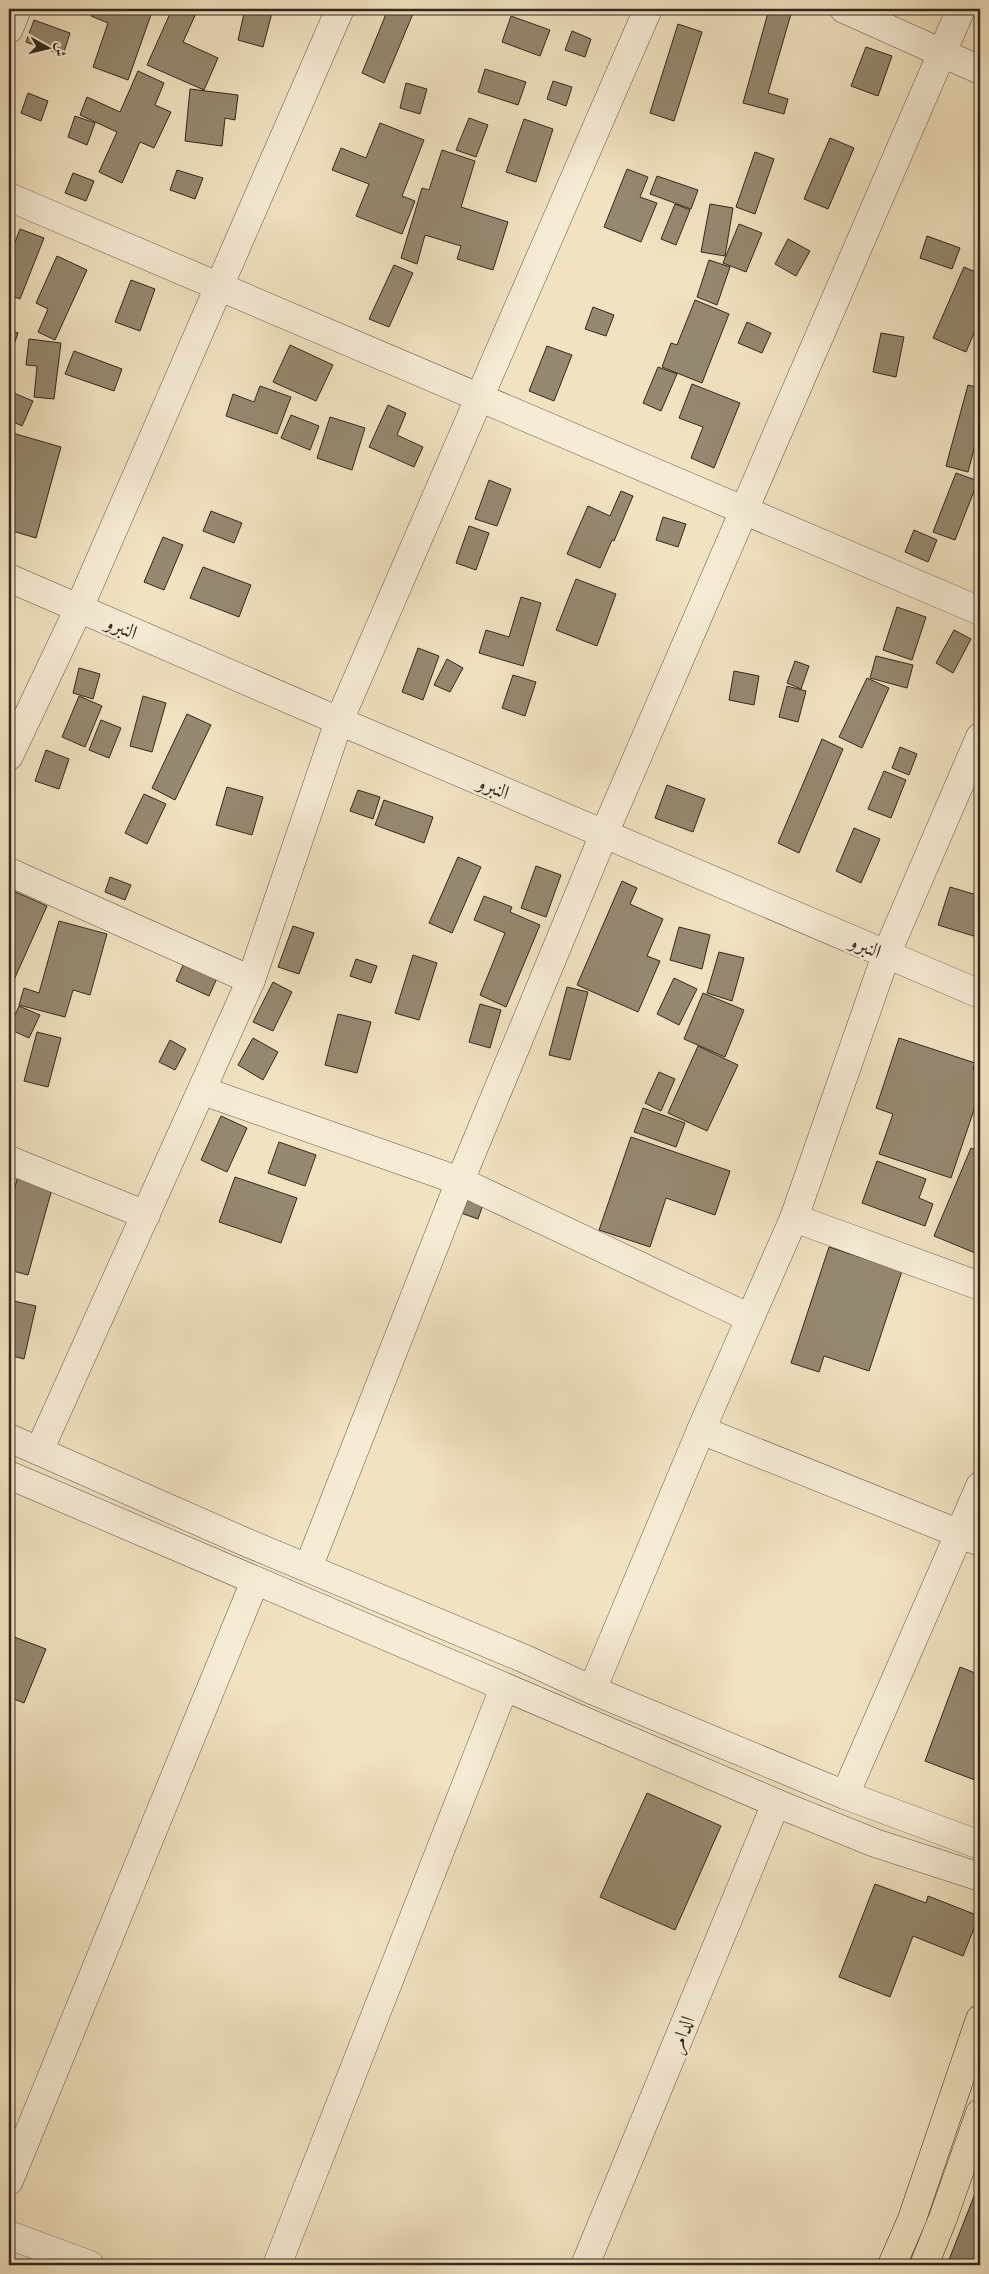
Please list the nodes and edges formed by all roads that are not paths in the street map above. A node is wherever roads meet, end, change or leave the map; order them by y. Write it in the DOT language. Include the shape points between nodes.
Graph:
graph roads {
  1 [pos="17,9"];
  2 [pos="340,9"];
  3 [pos="648,9"];
  4 [pos="844,9"];
  5 [pos="961,9"];
  6 [pos="9,29"];
  7 [pos="942,54"];
  8 [pos="980,70"];
  9 [pos="9,196"];
  10 [pos="220,286"];
  11 [pos="481,396"];
  12 [pos="745,510"];
  13 [pos="9,578"];
  14 [pos="79,608"];
  15 [pos="980,610"];
  16 [pos="339,721"];
  17 [pos="980,737"];
  18 [pos="9,756"];
  19 [pos="604,834"];
  20 [pos="9,872"];
  21 [pos="886,955"];
  22 [pos="251,980"];
  23 [pos="980,994"];
  24 [pos="203,1090"];
  25 [pos="9,1160"];
  26 [pos="460,1181"];
  27 [pos="146,1215"];
  28 [pos="794,1218"];
  29 [pos="980,1286"];
  30 [pos="750,1318"];
  31 [pos="701,1430"];
  32 [pos="9,1438"];
  33 [pos="40,1451"];
  34 [pos="10,1478"];
  35 [pos="980,1486"];
  36 [pos="970,1538"];
  37 [pos="308,1568"];
  38 [pos="255,1581"];
  39 [pos="504,1688"];
  40 [pos="592,1690"];
  41 [pos="845,1796"];
  42 [pos="776,1803"];
  43 [pos="980,1845"];
  44 [pos="980,1877"];
  45 [pos="980,2019"];
  46 [pos="980,2113"];
  47 [pos="9,2181"];
  48 [pos="9,2235"];
  49 [pos="90,2265"];
  50 [pos="277,2265"];
  51 [pos="585,2265"];
  52 [pos="892,2265"];
  53 [pos="924,2265"];
  1 -- 6 [label="street"];
  2 -- 10 [label="street"];
  3 -- 11 [label="street"];
  4 -- 7 [label="street"];
  5 -- 7 [label="street"];
  7 -- 8 [label="street"];
  7 -- 12 [label="street"];
  9 -- 10 [label="street"];
  10 -- 11 [label="street"];
  10 -- 14 [label="street"];
  11 -- 12 [label="street"];
  11 -- 16 [label="street"];
  12 -- 15 [label="street"];
  12 -- 19 [label="street"];
  13 -- 14 [label="street, النبرو"];
  14 -- 16 [label="street, النبرو"];
  14 -- 18 [label="street"];
  16 -- 19 [label="street, النبرو"];
  16 -- 22 [label="street"];
  17 -- 21 [label="street"];
  19 -- 21 [label="street, النبرو"];
  19 -- 26 [label="street"];
  20 -- 22 [label="street"];
  21 -- 23 [label="street, النبرو"];
  21 -- 28 [label="street"];
  22 -- 24 [label="street"];
  24 -- 26 [label="street"];
  24 -- 27 [label="street"];
  25 -- 27 [label="street"];
  26 -- 30 [label="street"];
  26 -- 37 [label="street"];
  27 -- 33 [label="street"];
  28 -- 29 [label="street"];
  28 -- 30 [label="street"];
  30 -- 31 [label="street"];
  31 -- 36 [label="street"];
  31 -- 40 [label="street"];
  32 -- 33 [label="street"];
  33 -- 37 [label="street"];
  34 -- 38 [label="street"];
  35 -- 36 [label="street"];
  36 -- 41 [label="street"];
  37 -- 40 [label="street"];
  38 -- 39 [label="street"];
  38 -- 47 [label="street"];
  39 -- 42 [label="street"];
  39 -- 50 [label="street"];
  40 -- 41 [label="street"];
  41 -- 43 [label="street"];
  42 -- 44 [label="street" via="875,1843"];
  42 -- 51 [label="street, الدامر"];
  45 -- 52 [label="main road" via="912,2219"];
  46 -- 53 [label="main road" via="944,2218"];
  48 -- 49 [label="street"];
}
